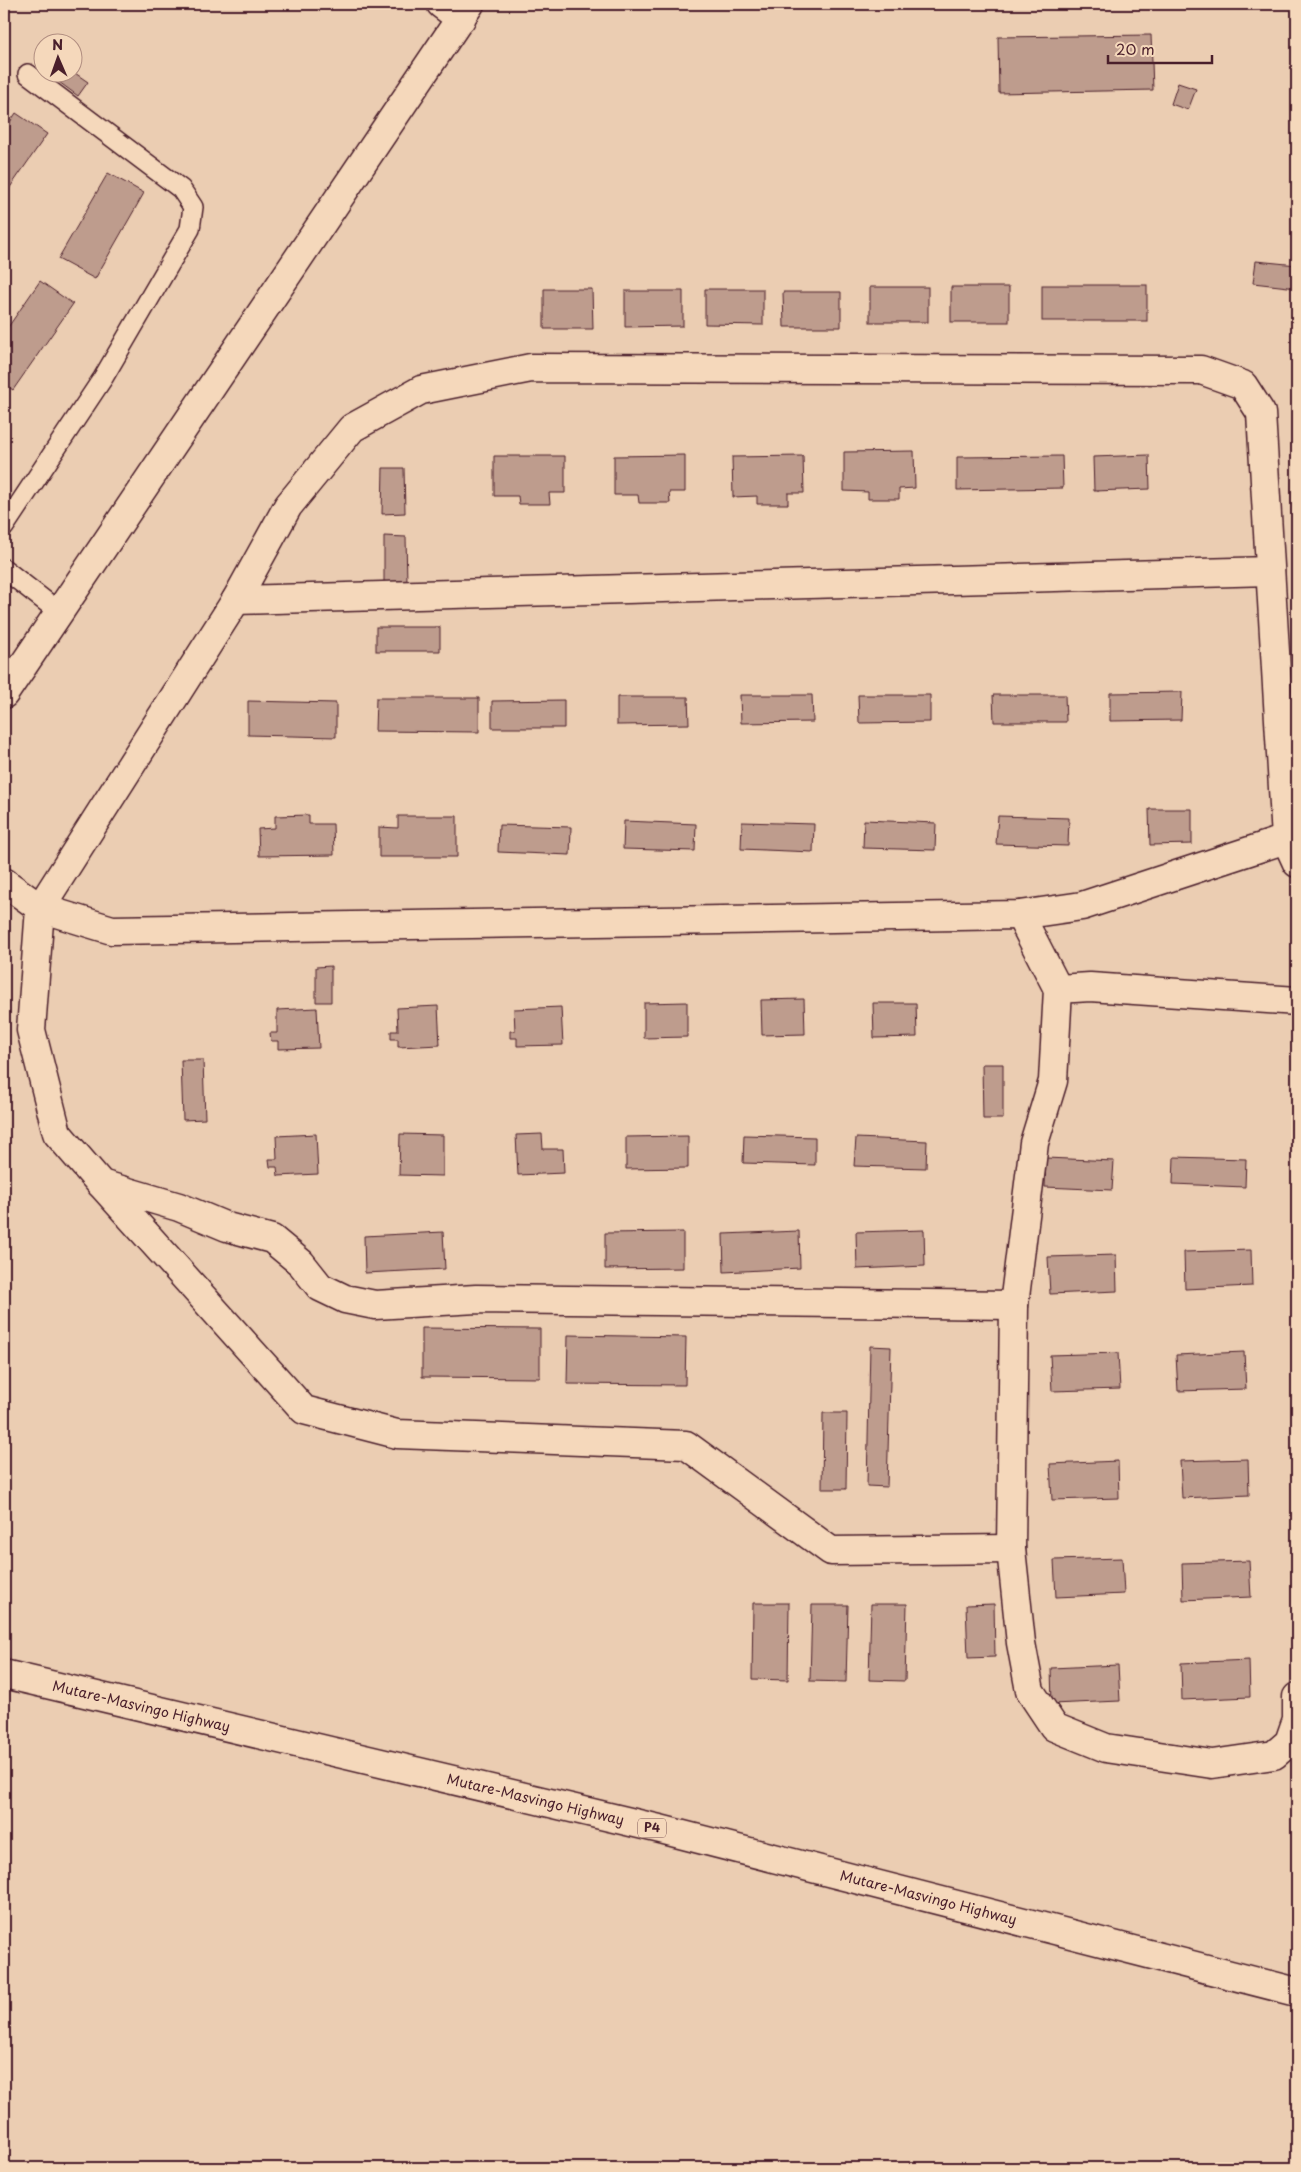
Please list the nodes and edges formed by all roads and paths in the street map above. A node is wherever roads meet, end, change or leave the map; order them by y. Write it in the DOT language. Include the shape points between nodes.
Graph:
graph roads {
  1 [pos="457,9"];
  2 [pos="28,74"];
  3 [pos="4,527"];
  4 [pos="4,568"];
  5 [pos="1270,571"];
  6 [pos="236,600"];
  7 [pos="59,612"];
  8 [pos="4,694"];
  9 [pos="1286,839"];
  10 [pos="1297,863"];
  11 [pos="4,882"];
  12 [pos="40,908"];
  13 [pos="1020,915"];
  14 [pos="1058,989"];
  15 [pos="1297,1001"];
  16 [pos="101,1184"];
  17 [pos="1014,1306"];
  18 [pos="1011,1549"];
  19 [pos="4,1674"];
  20 [pos="1297,1697"];
  21 [pos="1297,1992"];
  1 -- 7 [label="main road"];
  2 -- 3 [label="lane" via="181,189 194,207 190,229 103,378"];
  4 -- 7 [label="lane"];
  5 -- 6 [label="main road"];
  5 -- 6 [label="main road" via="1261,413 1243,385 1201,370 531,368 421,390 352,428 288,506"];
  5 -- 9 [label="main road"];
  6 -- 12 [label="main road"];
  7 -- 8 [label="main road"];
  9 -- 10 [label="main road"];
  9 -- 13 [label="main road" via="1082,906"];
  11 -- 12 [label="main road"];
  12 -- 13 [label="main road" via="112,930"];
  12 -- 16 [label="main road" via="31,1030 57,1133"];
  13 -- 14 [label="main road"];
  14 -- 15 [label="main road" via="1090,987"];
  14 -- 17 [label="main road" via="1053,1081 1034,1143"];
  16 -- 17 [label="main road" via="272,1239 301,1263 320,1287 345,1299 375,1305 476,1299"];
  16 -- 18 [label="main road" via="304,1410 397,1434 686,1445 831,1551"];
  17 -- 18 [label="main road"];
  18 -- 20 [label="main road" via="1020,1643 1030,1691 1054,1727 1106,1748 1212,1764 1274,1755 1289,1742 1297,1719"];
  19 -- 21 [label="main road, Mutare-Masvingo Highway / P4" via="660,1829"];
}
